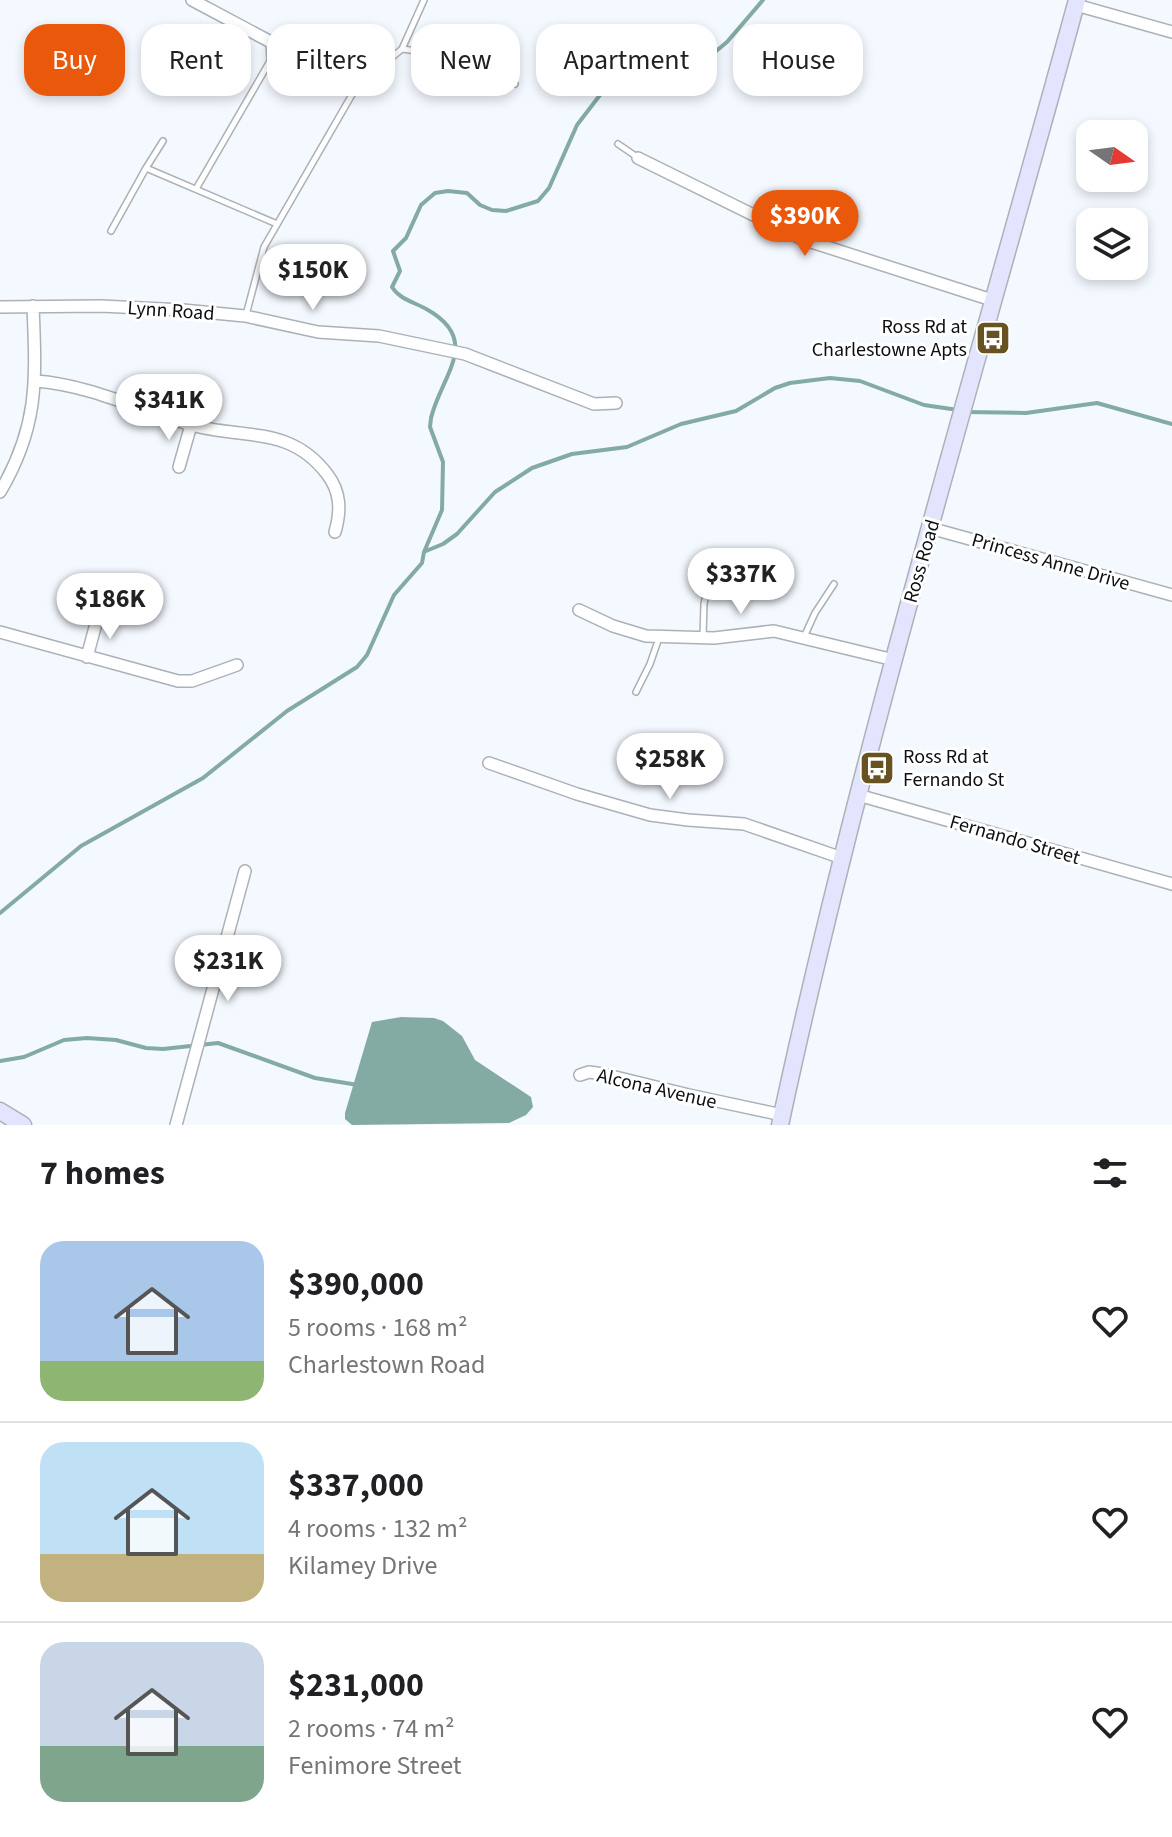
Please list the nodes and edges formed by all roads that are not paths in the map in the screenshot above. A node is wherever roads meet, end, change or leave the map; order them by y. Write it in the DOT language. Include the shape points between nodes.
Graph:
graph roads {
  1 [pos="192,0"];
  2 [pos="424,0"];
  3 [pos="1076,2"];
  4 [pos="1172,32"];
  5 [pos="267,40"];
  6 [pos="402,49"];
  7 [pos="411,50"];
  8 [pos="267,66"];
  9 [pos="163,141"];
  10 [pos="618,144"];
  11 [pos="638,158"];
  12 [pos="146,168"];
  13 [pos="196,189"];
  14 [pos="277,224"];
  15 [pos="111,231"];
  16 [pos="995,301"];
  17 [pos="33,306"];
  18 [pos="0,307"];
  19 [pos="245,316"];
  20 [pos="36,381"];
  21 [pos="616,403"];
  22 [pos="191,425"];
  23 [pos="179,467"];
  24 [pos="0,492"];
  25 [pos="930,528"];
  26 [pos="335,532"];
  27 [pos="713,563"];
  28 [pos="834,584"];
  29 [pos="1172,595"];
  30 [pos="579,610"];
  31 [pos="98,616"];
  32 [pos="0,632"];
  33 [pos="659,637"];
  34 [pos="804,637"];
  35 [pos="703,638"];
  36 [pos="87,657"];
  37 [pos="894,660"];
  38 [pos="237,665"];
  39 [pos="636,692"];
  40 [pos="489,763"];
  41 [pos="858,795"];
  42 [pos="842,858"];
  43 [pos="245,871"];
  44 [pos="1172,884"];
  45 [pos="580,1075"];
  46 [pos="0,1111"];
  47 [pos="781,1120"];
  48 [pos="23,1125"];
  49 [pos="176,1125"];
  1 -- 5 [label="street"];
  2 -- 6 [label="lane"];
  3 -- 4 [label="street"];
  3 -- 16 [label="street, Ross Road"];
  6 -- 7 [label="lane"];
  6 -- 14 [label="lane" via="357,86"];
  8 -- 13 [label="lane"];
  9 -- 12 [label="lane"];
  10 -- 11 [label="lane"];
  11 -- 16 [label="street" via="802,239"];
  12 -- 13 [label="lane"];
  12 -- 15 [label="lane"];
  13 -- 14 [label="lane"];
  14 -- 19 [label="lane" via="264,247"];
  16 -- 25 [label="street, Ross Road"];
  17 -- 18 [label="street, Lynn Road"];
  17 -- 19 [label="street, Lynn Road" via="141,307"];
  17 -- 20 [label="street"];
  19 -- 21 [label="street, Lynn Road" via="318,332 414,341 465,354 594,404"];
  20 -- 22 [label="street" via="73,385"];
  20 -- 24 [label="street" via="28,430"];
  22 -- 23 [label="street"];
  22 -- 26 [label="street" via="260,434 308,454 337,492"];
  25 -- 29 [label="street, Princess Anne Drive"];
  25 -- 37 [label="street, Ross Road"];
  27 -- 35 [label="lane"];
  28 -- 34 [label="lane"];
  30 -- 33 [label="street" via="622,629"];
  31 -- 36 [label="street"];
  32 -- 36 [label="street"];
  33 -- 35 [label="street"];
  33 -- 39 [label="lane"];
  34 -- 35 [label="street" via="774,631"];
  34 -- 37 [label="street"];
  36 -- 38 [label="street" via="178,681"];
  37 -- 41 [label="street, Ross Road"];
  40 -- 42 [label="street" via="650,815 744,824"];
  41 -- 42 [label="street, Ross Road"];
  41 -- 44 [label="street, Fernando Street"];
  42 -- 47 [label="street, Ross Road"];
  43 -- 49 [label="street"];
  45 -- 47 [label="street, Alcona Avenue" via="603,1074"];
  46 -- 48 [label="street"];
}
